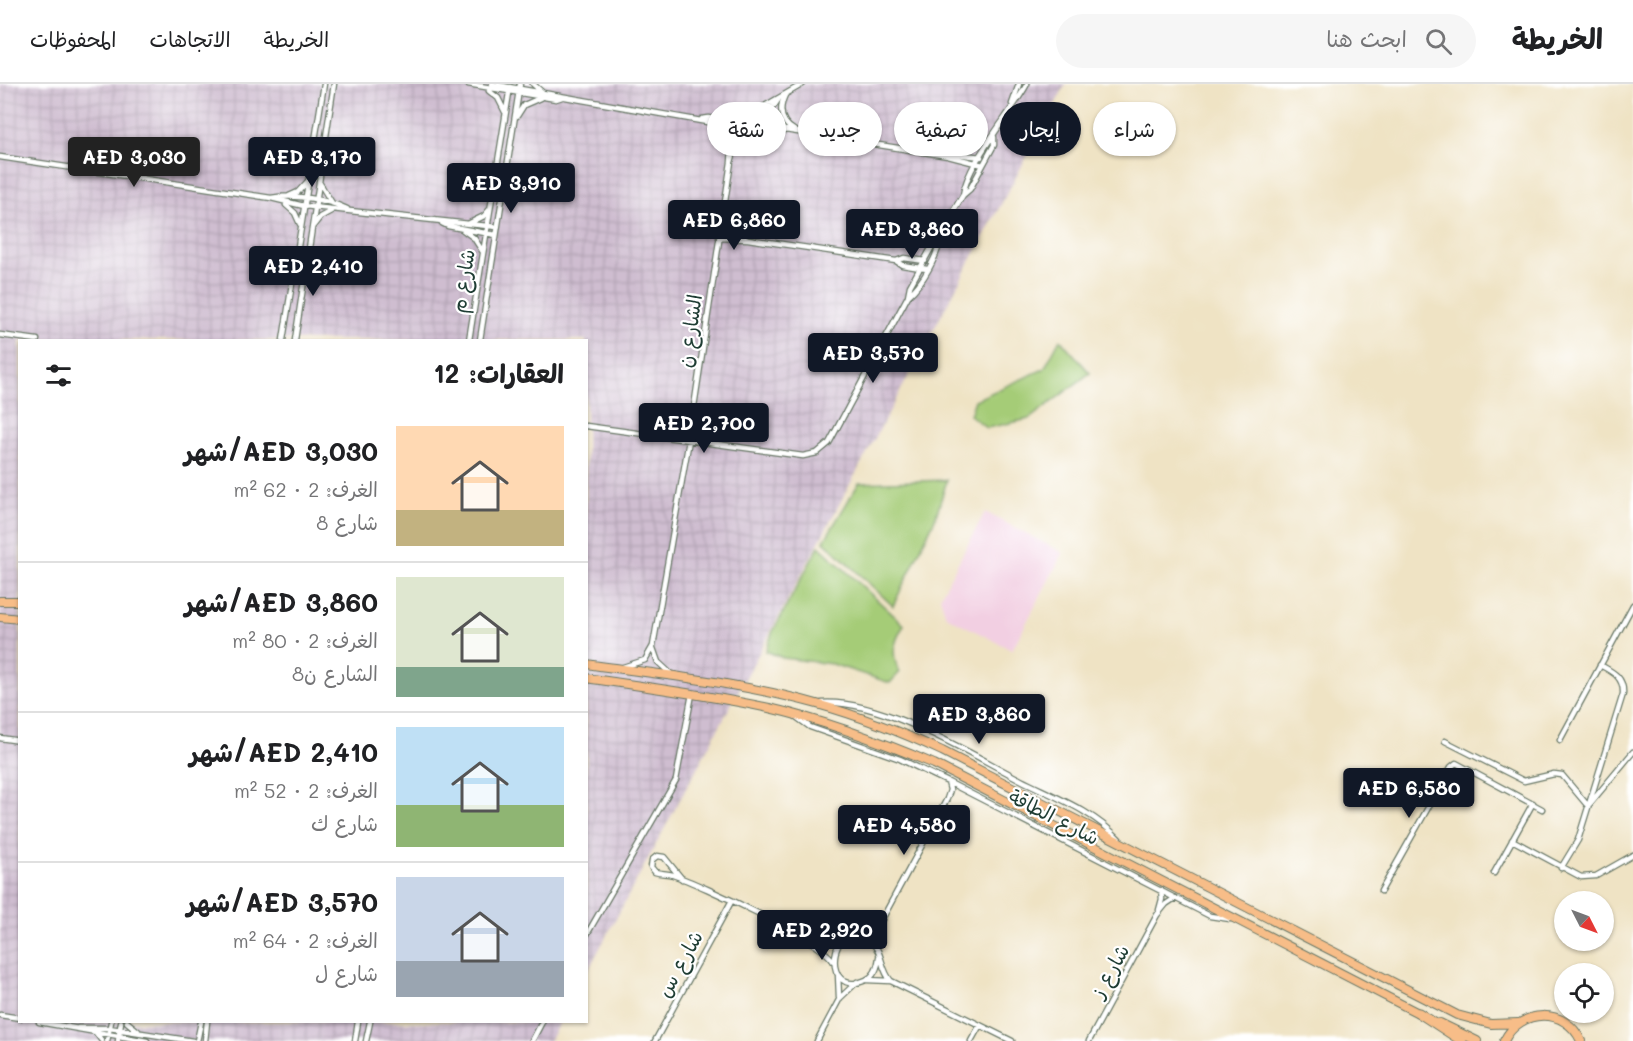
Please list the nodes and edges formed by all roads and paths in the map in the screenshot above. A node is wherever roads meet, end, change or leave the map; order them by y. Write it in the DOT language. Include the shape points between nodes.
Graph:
graph roads {
  1 [pos="324,84"];
  2 [pos="468,84"];
  3 [pos="492,84"];
  4 [pos="533,84"];
  5 [pos="803,84"];
  6 [pos="1019,84"];
  7 [pos="1027,84"];
  8 [pos="334,85"];
  9 [pos="509,88"];
  10 [pos="483,89"];
  11 [pos="519,89"];
  12 [pos="541,95"];
  13 [pos="785,95"];
  14 [pos="778,100"];
  15 [pos="775,102"];
  16 [pos="1013,102"];
  17 [pos="1014,102"];
  18 [pos="505,113"];
  19 [pos="707,120"];
  20 [pos="514,121"];
  21 [pos="1000,126"];
  22 [pos="786,131"];
  23 [pos="797,133"];
  24 [pos="994,136"];
  25 [pos="894,148"];
  26 [pos="732,156"];
  27 [pos="733,156"];
  28 [pos="948,156"];
  29 [pos="972,156"];
  30 [pos="0,157"];
  31 [pos="980,157"];
  32 [pos="987,158"];
  33 [pos="731,162"];
  34 [pos="976,164"];
  35 [pos="983,165"];
  36 [pos="310,176"];
  37 [pos="319,181"];
  38 [pos="963,195"];
  39 [pos="286,197"];
  40 [pos="271,198"];
  41 [pos="306,199"];
  42 [pos="315,200"];
  43 [pos="284,203"];
  44 [pos="332,203"];
  45 [pos="304,206"];
  46 [pos="314,207"];
  47 [pos="491,207"];
  48 [pos="347,209"];
  49 [pos="333,210"];
  50 [pos="442,223"];
  51 [pos="467,224"];
  52 [pos="487,226"];
  53 [pos="497,227"];
  54 [pos="300,228"];
  55 [pos="311,229"];
  56 [pos="461,229"];
  57 [pos="486,233"];
  58 [pos="496,235"];
  59 [pos="719,235"];
  60 [pos="941,235"];
  61 [pos="483,252"];
  62 [pos="896,261"];
  63 [pos="924,261"];
  64 [pos="931,262"];
  65 [pos="920,268"];
  66 [pos="927,269"];
  67 [pos="908,296"];
  68 [pos="473,318"];
  69 [pos="483,320"];
  70 [pos="0,335"];
  71 [pos="30,339"];
  72 [pos="283,339"];
  73 [pos="295,339"];
  74 [pos="469,339"];
  75 [pos="480,339"];
  76 [pos="588,426"];
  77 [pos="689,440"];
  78 [pos="0,601"];
  79 [pos="18,601"];
  80 [pos="1633,605"];
  81 [pos="0,617"];
  82 [pos="18,618"];
  83 [pos="653,646"];
  84 [pos="588,664"];
  85 [pos="1600,665"];
  86 [pos="616,668"];
  87 [pos="676,677"];
  88 [pos="588,678"];
  89 [pos="692,694"];
  90 [pos="792,714"];
  91 [pos="0,738"];
  92 [pos="1560,740"];
  93 [pos="18,741"];
  94 [pos="1445,741"];
  95 [pos="1633,752"];
  96 [pos="948,782"];
  97 [pos="961,788"];
  98 [pos="947,799"];
  99 [pos="1533,803"];
  100 [pos="1588,806"];
  101 [pos="1542,809"];
  102 [pos="1512,840"];
  103 [pos="1633,855"];
  104 [pos="1561,868"];
  105 [pos="1494,873"];
  106 [pos="682,879"];
  107 [pos="1161,890"];
  108 [pos="1381,891"];
  109 [pos="1175,898"];
  110 [pos="730,902"];
  111 [pos="1157,915"];
  112 [pos="1236,919"];
  113 [pos="880,923"];
  114 [pos="588,933"];
  115 [pos="862,936"];
  116 [pos="841,941"];
  117 [pos="813,943"];
  118 [pos="875,946"];
  119 [pos="879,957"];
  120 [pos="833,961"];
  121 [pos="838,974"];
  122 [pos="865,980"];
  123 [pos="891,981"];
  124 [pos="858,982"];
  125 [pos="837,1003"];
  126 [pos="1419,1013"];
  127 [pos="0,1015"];
  128 [pos="18,1018"];
  129 [pos="46,1023"];
  130 [pos="101,1023"];
  131 [pos="111,1023"];
  132 [pos="121,1023"];
  133 [pos="128,1023"];
  134 [pos="201,1023"];
  135 [pos="207,1023"];
  136 [pos="358,1023"];
  137 [pos="369,1023"];
  138 [pos="541,1023"];
  139 [pos="1518,1023"];
  140 [pos="980,1025"];
  141 [pos="95,1027"];
  142 [pos="78,1028"];
  143 [pos="110,1028"];
  144 [pos="120,1030"];
  145 [pos="140,1033"];
  146 [pos="96,1034"];
  147 [pos="108,1038"];
  148 [pos="118,1039"];
  149 [pos="137,1040"];
  150 [pos="102,1041"];
  151 [pos="130,1041"];
  152 [pos="147,1041"];
  153 [pos="195,1041"];
  154 [pos="205,1041"];
  155 [pos="355,1041"];
  156 [pos="366,1041"];
  157 [pos="532,1041"];
  158 [pos="655,1041"];
  159 [pos="817,1041"];
  160 [pos="971,1041"];
  161 [pos="1012,1041"];
  162 [pos="1089,1041"];
  163 [pos="1462,1041"];
  164 [pos="1476,1041"];
  165 [pos="1504,1041"];
  166 [pos="1581,1041"];
  1 -- 36 [label="street"];
  2 -- 10 [label="street"];
  3 -- 9 [label="street"];
  4 -- 12 [label="street"];
  5 -- 13 [label="street"];
  6 -- 16 [label="street"];
  7 -- 17 [label="street"];
  8 -- 37 [label="street"];
  9 -- 10 [label="street"];
  9 -- 11 [label="street"];
  9 -- 18 [label="street, شارع م"];
  10 -- 18 [label="street" via="498,98"];
  11 -- 12 [label="street"];
  11 -- 20 [label="street, شارع م"];
  12 -- 19 [label="street"];
  12 -- 20 [label="street" via="524,105"];
  13 -- 14 [label="street"];
  13 -- 23 [label="street" via="782,117"];
  14 -- 15 [label="street"];
  18 -- 47 [label="street, شارع م"];
  20 -- 53 [label="street, شارع م"];
  21 -- 24 [label="street"];
  22 -- 23 [label="street"];
  23 -- 25 [label="street"];
  24 -- 31 [label="street"];
  24 -- 32 [label="street"];
  26 -- 33 [label="street, الشارع ن"];
  27 -- 33 [label="street, الشارع ن"];
  28 -- 34 [label="street"];
  29 -- 31 [label="street"];
  30 -- 40 [label="street"];
  31 -- 32 [label="street"];
  31 -- 34 [label="street"];
  32 -- 35 [label="street"];
  33 -- 59 [label="street, الشارع ن"];
  34 -- 35 [label="street"];
  34 -- 38 [label="street"];
  35 -- 38 [label="street"];
  36 -- 39 [label="street" via="303,187"];
  36 -- 41 [label="street"];
  37 -- 42 [label="street"];
  37 -- 44 [label="street"];
  38 -- 60 [label="street"];
  39 -- 40 [label="street"];
  39 -- 41 [label="street"];
  40 -- 43 [label="street"];
  41 -- 42 [label="street"];
  41 -- 45 [label="street"];
  42 -- 44 [label="street"];
  42 -- 46 [label="street"];
  43 -- 45 [label="street"];
  43 -- 54 [label="street" via="295,213"];
  44 -- 48 [label="street"];
  45 -- 46 [label="street"];
  45 -- 54 [label="street"];
  46 -- 49 [label="street"];
  46 -- 55 [label="street"];
  47 -- 51 [label="street"];
  47 -- 52 [label="street, شارع م"];
  48 -- 49 [label="street"];
  48 -- 50 [label="street"];
  49 -- 55 [label="street" via="320,217"];
  50 -- 51 [label="street"];
  50 -- 56 [label="street"];
  51 -- 52 [label="street"];
  52 -- 53 [label="street"];
  52 -- 57 [label="street, شارع م"];
  53 -- 58 [label="street, شارع م"];
  54 -- 72 [label="street"];
  55 -- 73 [label="street"];
  56 -- 57 [label="street"];
  56 -- 61 [label="street" via="474,238"];
  57 -- 58 [label="street"];
  57 -- 61 [label="street, شارع م"];
  58 -- 69 [label="street, شارع م"];
  59 -- 62 [label="street"];
  59 -- 77 [label="street, الشارع ن"];
  60 -- 63 [label="street"];
  60 -- 64 [label="street"];
  61 -- 68 [label="street, شارع م"];
  62 -- 63 [label="street"];
  62 -- 65 [label="street"];
  63 -- 64 [label="street"];
  63 -- 65 [label="street"];
  64 -- 66 [label="street"];
  65 -- 66 [label="street"];
  65 -- 67 [label="street"];
  66 -- 67 [label="street"];
  67 -- 77 [label="street" via="829,442 817,453 803,456"];
  68 -- 69 [label="street"];
  68 -- 74 [label="street, شارع م"];
  69 -- 75 [label="street, شارع م"];
  70 -- 71 [label="street"];
  76 -- 77 [label="street"];
  77 -- 83 [label="street, الشارع ن"];
  78 -- 79 [label="main road"];
  80 -- 85 [label="street"];
  81 -- 82 [label="main road"];
  83 -- 86 [label="street" via="639,663"];
  83 -- 87 [label="street" via="658,662"];
  84 -- 86 [label="main road, شارع الطاقة"];
  85 -- 92 [label="street"];
  85 -- 100 [label="street" via="1618,676 1624,690"];
  86 -- 87 [label="main road, شارع الطاقة"];
  87 -- 139 [label="main road, شارع الطاقة" via="815,703 900,732 1457,1015 1491,1024"];
  88 -- 89 [label="main road, شارع الطاقة"];
  89 -- 90 [label="main road, شارع الطاقة"];
  89 -- 114 [label="street" via="676,780"];
  90 -- 96 [label="street, شارع الطاقة" via="818,730 859,743"];
  90 -- 112 [label="main road, شارع الطاقة" via="849,730 934,764"];
  91 -- 93 [label="street"];
  94 -- 100 [label="street" via="1524,781 1562,774"];
  95 -- 100 [label="street"];
  96 -- 97 [label="street, شارع الطاقة"];
  96 -- 98 [label="street"];
  97 -- 98 [label="street"];
  97 -- 107 [label="street, شارع الطاقة"];
  98 -- 113 [label="street"];
  99 -- 101 [label="street"];
  99 -- 102 [label="street"];
  99 -- 108 [label="street" via="1456,763"];
  100 -- 104 [label="street" via="1576,844"];
  102 -- 104 [label="street"];
  102 -- 105 [label="street"];
  103 -- 104 [label="street" via="1596,876 1574,875"];
  106 -- 106 [label="street" via="664,858 657,856 652,860 655,872"];
  106 -- 110 [label="street"];
  107 -- 109 [label="street, شارع الطاقة"];
  107 -- 111 [label="street, شارع ز"];
  109 -- 111 [label="street, شارع ز"];
  109 -- 112 [label="street, شارع الطاقة" via="1210,916"];
  110 -- 117 [label="street"];
  110 -- 158 [label="street, شارع س"];
  111 -- 162 [label="street, شارع ز"];
  112 -- 126 [label="main road, شارع الطاقة"];
  113 -- 115 [label="street"];
  113 -- 118 [label="street"];
  115 -- 116 [label="street"];
  115 -- 118 [label="street"];
  116 -- 117 [label="street"];
  116 -- 120 [label="street"];
  117 -- 120 [label="street" via="827,951"];
  118 -- 119 [label="street"];
  119 -- 122 [label="street" via="876,971"];
  119 -- 123 [label="street"];
  120 -- 121 [label="street"];
  121 -- 124 [label="street"];
  121 -- 125 [label="street" via="841,989"];
  122 -- 123 [label="street"];
  122 -- 124 [label="street"];
  123 -- 140 [label="street"];
  124 -- 125 [label="street" via="849,986"];
  125 -- 159 [label="street"];
  126 -- 163 [label="highway"];
  126 -- 164 [label="main road, شارع الطاقة"];
  127 -- 128 [label="street"];
  129 -- 142 [label="street"];
  130 -- 141 [label="street"];
  131 -- 143 [label="street"];
  132 -- 144 [label="street"];
  133 -- 145 [label="street"];
  134 -- 153 [label="street"];
  135 -- 154 [label="street"];
  136 -- 155 [label="street"];
  137 -- 156 [label="street"];
  138 -- 157 [label="street"];
  139 -- 165 [label="main road"];
  139 -- 166 [label="main road, شارع الطاقة" via="1537,1015 1558,1018"];
  140 -- 160 [label="street"];
  140 -- 161 [label="street"];
  141 -- 142 [label="street"];
  141 -- 143 [label="street"];
  142 -- 146 [label="street"];
  143 -- 144 [label="street"];
  143 -- 147 [label="street"];
  144 -- 145 [label="street"];
  144 -- 148 [label="street"];
  145 -- 153 [label="street"];
  146 -- 147 [label="street"];
  146 -- 150 [label="street"];
  147 -- 148 [label="street"];
  148 -- 149 [label="street"];
  149 -- 151 [label="street"];
  149 -- 152 [label="street"];
}
